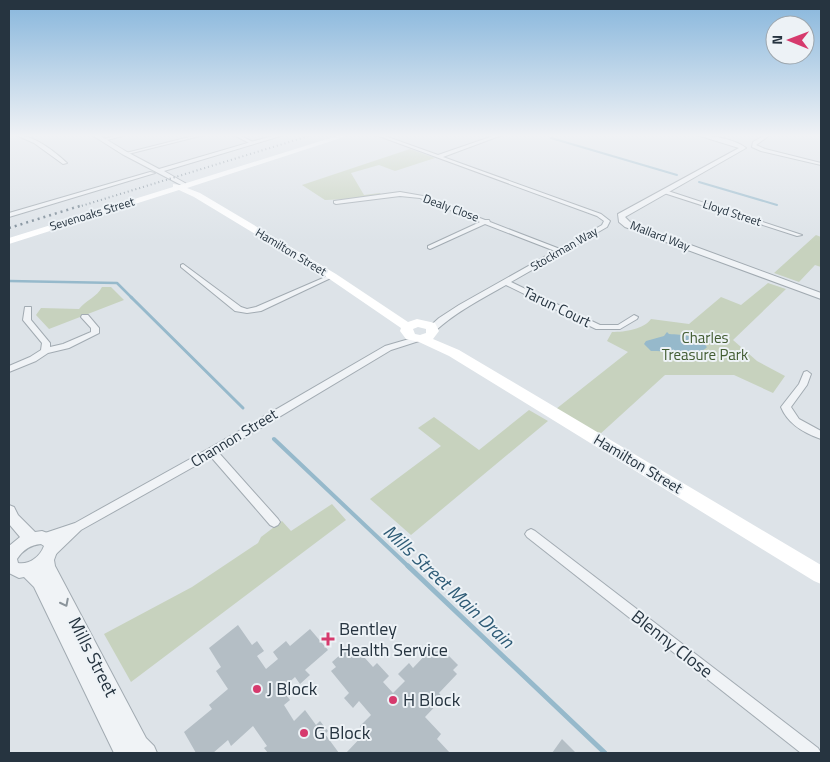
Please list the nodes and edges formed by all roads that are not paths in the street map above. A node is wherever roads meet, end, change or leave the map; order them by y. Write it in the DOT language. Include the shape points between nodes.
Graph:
graph roads {
  1 [pos="160,171"];
  2 [pos="224,171"];
  3 [pos="231,171"];
  4 [pos="476,171"];
  5 [pos="704,171"];
  6 [pos="155,172"];
  7 [pos="181,186"];
  8 [pos="666,192"];
  9 [pos="336,202"];
  10 [pos="9,215"];
  11 [pos="487,221"];
  12 [pos="9,235"];
  13 [pos="799,235"];
  14 [pos="9,241"];
  15 [pos="430,247"];
  16 [pos="560,252"];
  17 [pos="183,266"];
  18 [pos="332,276"];
  19 [pos="507,282"];
  20 [pos="821,296"];
  21 [pos="28,308"];
  22 [pos="384,311"];
  23 [pos="85,317"];
  24 [pos="634,317"];
  25 [pos="420,330"];
  26 [pos="388,348"];
  27 [pos="45,351"];
  28 [pos="9,369"];
  29 [pos="807,374"];
  30 [pos="821,435"];
  31 [pos="212,452"];
  32 [pos="11,515"];
  33 [pos="274,522"];
  34 [pos="79,526"];
  35 [pos="531,534"];
  36 [pos="43,547"];
  37 [pos="14,563"];
  38 [pos="821,575"];
  39 [pos="124,753"];
  40 [pos="147,753"];
  41 [pos="813,753"];
  1 -- 6 [label="street"];
  2 -- 7 [label="main road, Sevenoaks Street"];
  3 -- 7 [label="main road, Sevenoaks Street"];
  4 -- 16 [label="street, Stockman Way" via="600,215 607,221 606,226"];
  5 -- 8 [label="street, Mallard Way"];
  6 -- 7 [label="street, Hamilton Street"];
  6 -- 10 [label="street"];
  7 -- 12 [label="main road, Sevenoaks Street"];
  7 -- 14 [label="main road, Sevenoaks Street"];
  7 -- 18 [label="main road, Hamilton Street"];
  8 -- 13 [label="street, Lloyd Street"];
  8 -- 20 [label="street, Mallard Way" via="622,216 622,220 628,225"];
  9 -- 11 [label="street, Dealy Close" via="411,195"];
  11 -- 15 [label="street"];
  11 -- 16 [label="street, Dealy Close"];
  16 -- 19 [label="street, Stockman Way"];
  17 -- 18 [label="street" via="238,309 247,311"];
  18 -- 22 [label="main road, Hamilton Street"];
  19 -- 24 [label="street, Tarun Court" via="599,326 620,327"];
  19 -- 25 [label="street, Stockman Way"];
  21 -- 27 [label="street" via="27,320 46,343"];
  22 -- 25 [label="main road, Hamilton Street"];
  23 -- 27 [label="street" via="95,328 95,333"];
  25 -- 26 [label="street, Channon Street"];
  25 -- 26 [label="street, Channon Street"];
  25 -- 38 [label="main road, Hamilton Street"];
  26 -- 31 [label="street, Channon Street"];
  27 -- 28 [label="street"];
  29 -- 30 [label="street" via="803,385 786,406 788,415"];
  31 -- 33 [label="street"];
  31 -- 34 [label="street, Channon Street"];
  32 -- 36 [label="street, Mills Street"];
  32 -- 37 [label="street, Mills Street"];
  34 -- 36 [label="street, Channon Street"];
  35 -- 41 [label="street, Blenny Close"];
  36 -- 37 [label="street"];
  36 -- 37 [label="street" via="40,564"];
  36 -- 40 [label="street, Mills Street, one-way" via="47,567 139,745"];
  37 -- 39 [label="street, Mills Street" via="40,582"];
}
